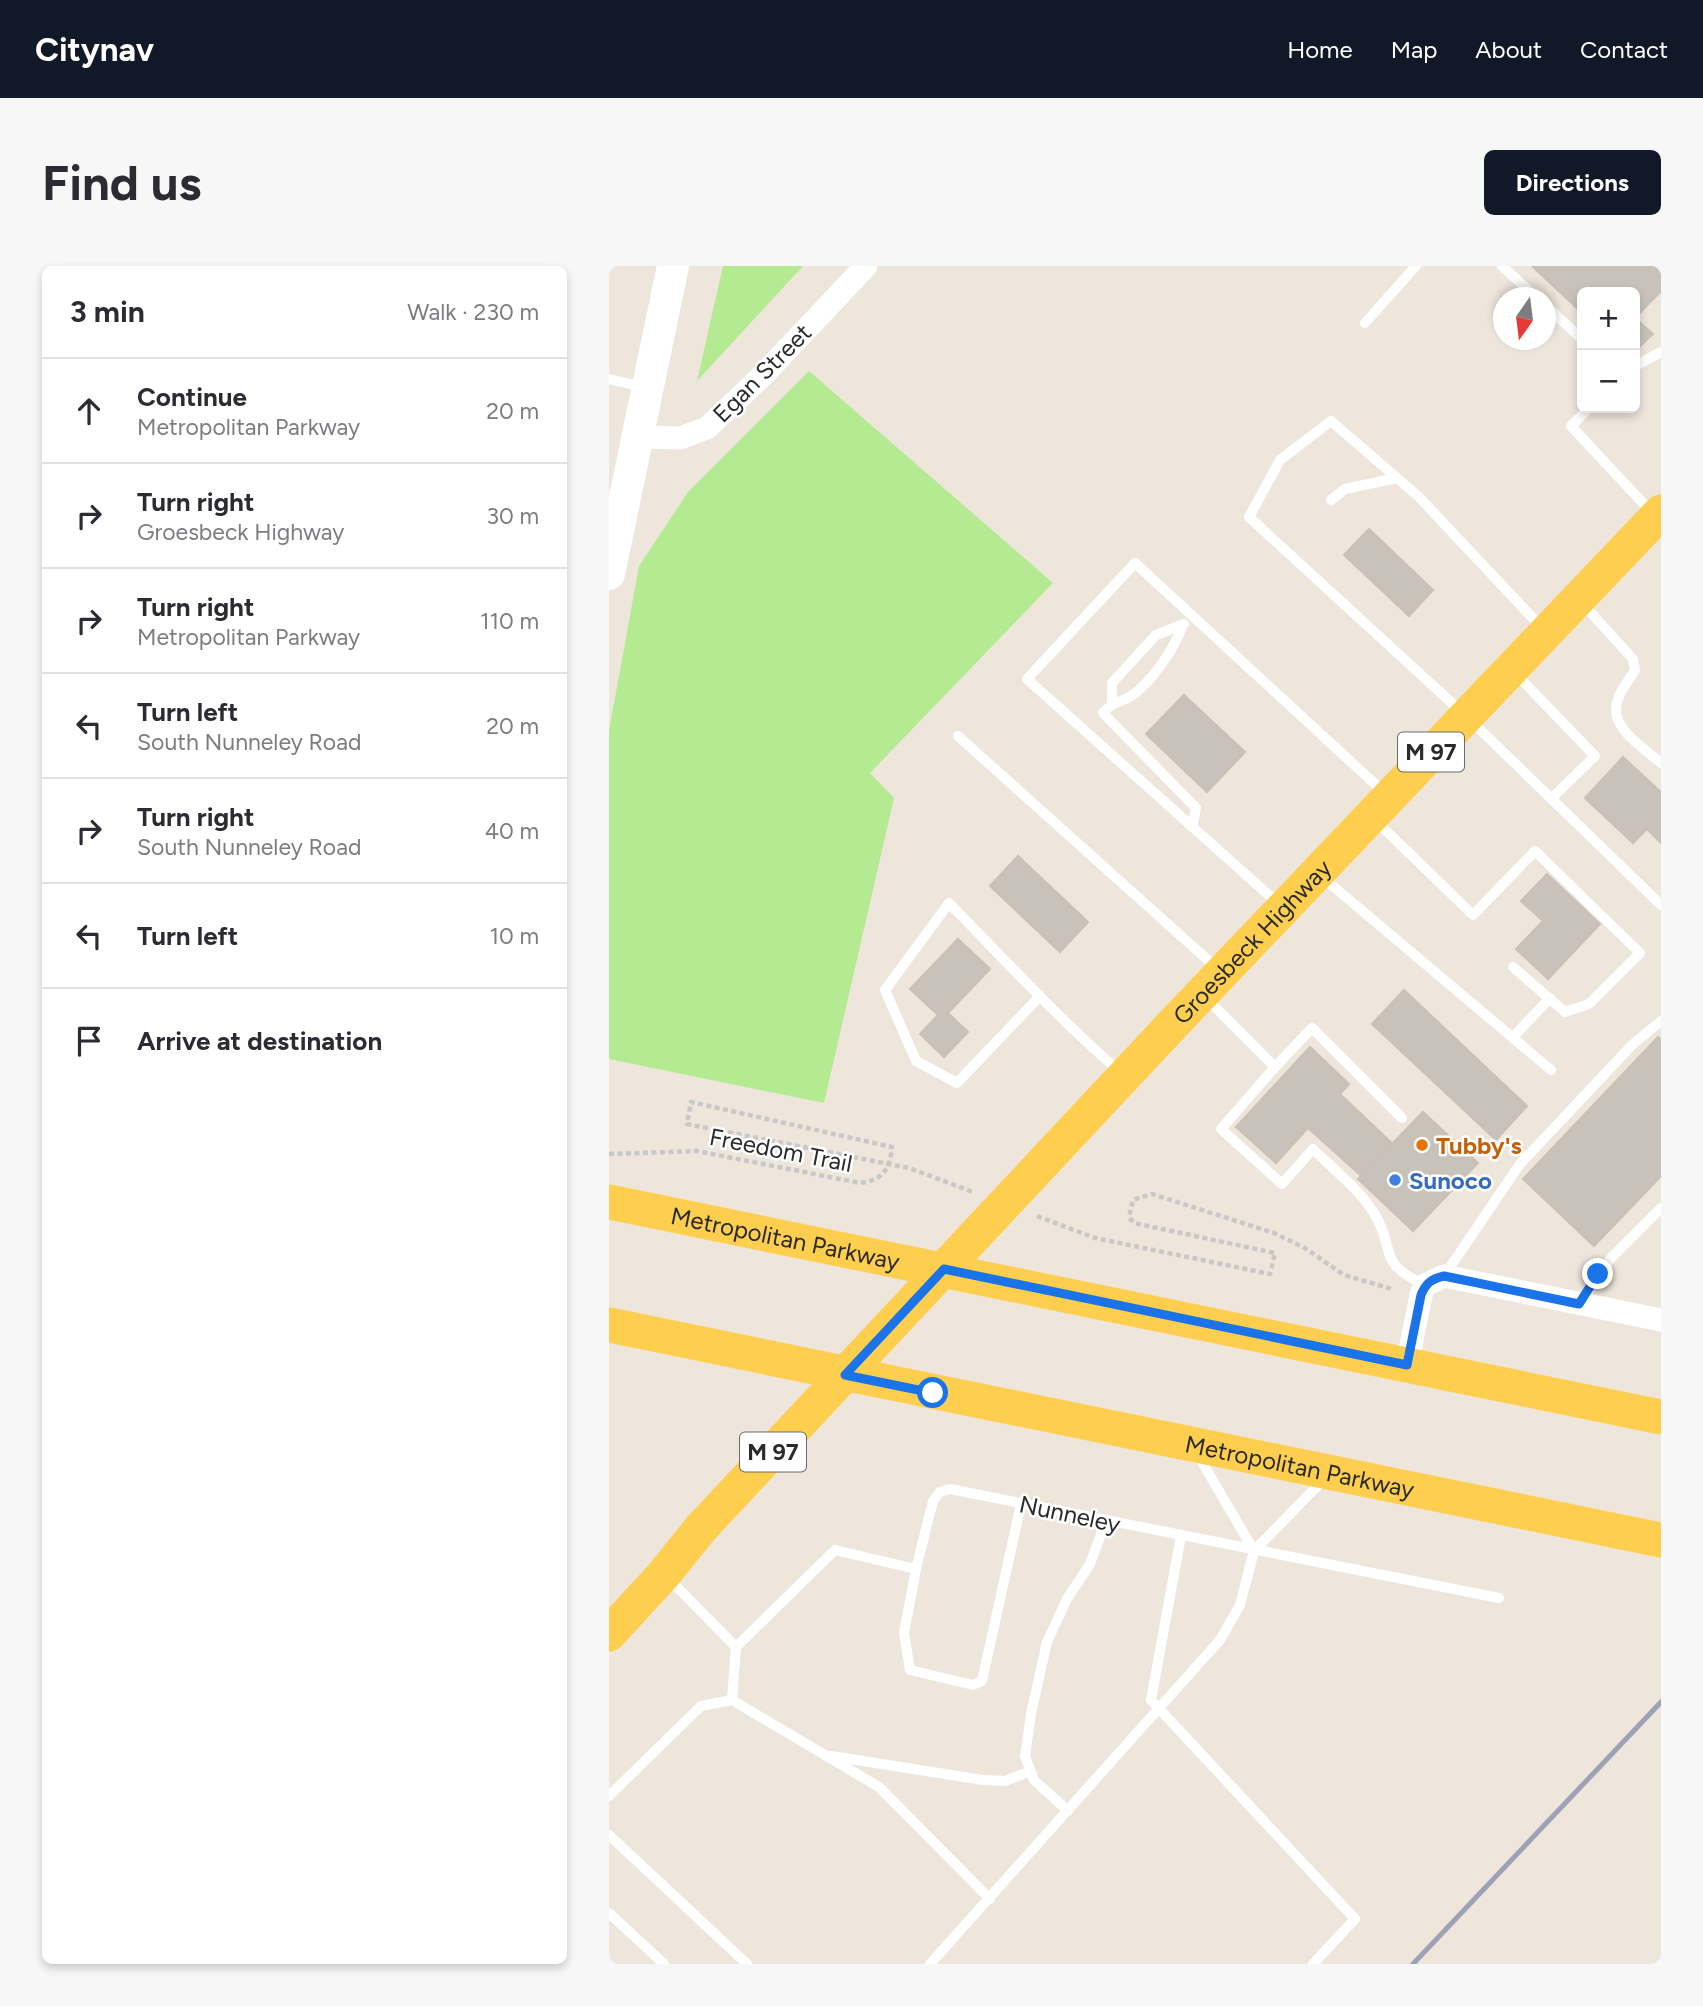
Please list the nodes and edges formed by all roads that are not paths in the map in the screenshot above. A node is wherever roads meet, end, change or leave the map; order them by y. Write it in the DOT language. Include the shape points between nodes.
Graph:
graph roads {
  1 [pos="673,266"];
  2 [pos="866,266"];
  3 [pos="1416,266"];
  4 [pos="1502,266"];
  5 [pos="1525,287"];
  6 [pos="1556,315"];
  7 [pos="1365,323"];
  8 [pos="1577,334"];
  9 [pos="1661,352"];
  10 [pos="1640,363"];
  11 [pos="609,379"];
  12 [pos="648,388"];
  13 [pos="1583,413"];
  14 [pos="638,437"];
  15 [pos="1397,478"];
  16 [pos="1331,500"];
  17 [pos="1658,514"];
  18 [pos="609,574"];
  19 [pos="1578,598"];
  20 [pos="1193,614"];
  21 [pos="1182,627"];
  22 [pos="1546,632"];
  23 [pos="1511,669"];
  24 [pos="1112,703"];
  25 [pos="1466,716"];
  26 [pos="958,736"];
  27 [pos="1661,763"];
  28 [pos="1551,799"];
  29 [pos="1380,806"];
  30 [pos="1192,827"];
  31 [pos="1316,872"];
  32 [pos="1661,905"];
  33 [pos="1283,908"];
  34 [pos="1513,967"];
  35 [pos="1211,983"];
  36 [pos="1040,996"];
  37 [pos="1550,998"];
  38 [pos="1661,1021"];
  39 [pos="1513,1037"];
  40 [pos="1275,1066"];
  41 [pos="1551,1070"];
  42 [pos="1125,1076"];
  43 [pos="1402,1118"];
  44 [pos="609,1202"];
  45 [pos="1661,1208"];
  46 [pos="944,1269"];
  47 [pos="1435,1281"];
  48 [pos="1579,1304"];
  49 [pos="1661,1320"];
  50 [pos="609,1325"];
  51 [pos="1407,1365"];
  52 [pos="845,1375"];
  53 [pos="1661,1417"];
  54 [pos="1191,1444"];
  55 [pos="1331,1472"];
  56 [pos="1021,1504"];
  57 [pos="1106,1521"];
  58 [pos="1181,1536"];
  59 [pos="1661,1540"];
  60 [pos="1254,1551"];
  61 [pos="916,1569"];
  62 [pos="664,1574"];
  63 [pos="1499,1598"];
  64 [pos="609,1634"];
  65 [pos="736,1647"];
  66 [pos="732,1700"];
  67 [pos="1159,1708"];
  68 [pos="825,1755"];
  69 [pos="1031,1771"];
  70 [pos="609,1796"];
  71 [pos="1068,1811"];
  72 [pos="609,1835"];
  73 [pos="990,1899"];
  74 [pos="609,1913"];
  75 [pos="664,1964"];
  76 [pos="747,1964"];
  77 [pos="930,1964"];
  78 [pos="1313,1964"];
  1 -- 12 [label="street"];
  2 -- 14 [label="street, Egan Street" via="707,428 680,438"];
  3 -- 7 [label="lane"];
  4 -- 5 [label="lane"];
  6 -- 8 [label="lane"];
  9 -- 10 [label="lane"];
  11 -- 12 [label="lane"];
  12 -- 14 [label="street"];
  13 -- 17 [label="lane" via="1571,426"];
  14 -- 18 [label="street"];
  15 -- 16 [label="lane" via="1345,489"];
  15 -- 22 [label="lane"];
  15 -- 25 [label="lane" via="1331,421 1280,460 1249,517"];
  17 -- 19 [label="main road, Groesbeck Highway / M 97"];
  19 -- 22 [label="main road, Groesbeck Highway / M 97"];
  19 -- 27 [label="lane" via="1633,659 1635,670 1617,699 1616,716 1623,730"];
  20 -- 21 [label="lane"];
  20 -- 29 [label="lane"];
  20 -- 30 [label="lane" via="1135,563 1027,679"];
  21 -- 24 [label="lane" via="1174,649 1132,696"];
  21 -- 24 [label="lane" via="1156,635 1112,683"];
  22 -- 23 [label="main road, Groesbeck Highway / M 97"];
  23 -- 25 [label="main road, Groesbeck Highway / M 97"];
  23 -- 28 [label="lane" via="1595,756"];
  24 -- 30 [label="lane" via="1103,713 1196,808"];
  25 -- 28 [label="lane"];
  25 -- 29 [label="main road, Groesbeck Highway / M 97"];
  26 -- 35 [label="lane"];
  28 -- 32 [label="lane"];
  29 -- 31 [label="main road, Groesbeck Highway / M 97"];
  29 -- 37 [label="lane" via="1473,915 1535,851 1640,953 1590,1004 1565,1012"];
  30 -- 33 [label="lane"];
  31 -- 33 [label="main road, Groesbeck Highway / M 97"];
  31 -- 39 [label="lane"];
  33 -- 35 [label="main road, Groesbeck Highway / M 97"];
  34 -- 37 [label="lane"];
  35 -- 40 [label="lane"];
  35 -- 42 [label="main road, Groesbeck Highway / M 97"];
  36 -- 36 [label="lane" via="949,903 885,990 916,1061 957,1083"];
  36 -- 42 [label="lane"];
  37 -- 39 [label="lane"];
  38 -- 47 [label="lane" via="1633,1044 1520,1164"];
  39 -- 41 [label="lane"];
  40 -- 43 [label="lane" via="1312,1028"];
  40 -- 47 [label="lane" via="1221,1129 1282,1184 1313,1149 1375,1215 1390,1262 1397,1270"];
  42 -- 46 [label="main road, Groesbeck Highway / M 97"];
  44 -- 46 [label="main road, Metropolitan Parkway"];
  45 -- 48 [label="lane" via="1612,1257"];
  46 -- 51 [label="main road, Metropolitan Parkway"];
  46 -- 52 [label="main road, Groesbeck Highway / M 97"];
  47 -- 48 [label="street"];
  47 -- 51 [label="street"];
  48 -- 49 [label="street"];
  50 -- 52 [label="main road, Metropolitan Parkway"];
  51 -- 53 [label="main road, Metropolitan Parkway"];
  52 -- 54 [label="main road, Metropolitan Parkway"];
  52 -- 62 [label="main road, M 97" via="701,1528"];
  54 -- 55 [label="main road, Metropolitan Parkway"];
  54 -- 60 [label="lane"];
  55 -- 59 [label="main road, Metropolitan Parkway"];
  55 -- 60 [label="lane"];
  56 -- 57 [label="lane, Nunneley"];
  56 -- 61 [label="lane, Nunneley" via="950,1489 940,1492 933,1501"];
  56 -- 61 [label="lane" via="982,1681 973,1685 910,1670 904,1633"];
  57 -- 58 [label="lane, Nunneley"];
  57 -- 69 [label="lane" via="1090,1564 1047,1642 1025,1756"];
  58 -- 60 [label="lane, Nunneley"];
  58 -- 67 [label="lane" via="1151,1690 1151,1700"];
  60 -- 63 [label="lane, Nunneley"];
  60 -- 67 [label="lane" via="1240,1605 1220,1640"];
  61 -- 65 [label="lane" via="835,1550"];
  62 -- 64 [label="main road, M 97"];
  62 -- 65 [label="lane"];
  65 -- 66 [label="lane"];
  66 -- 68 [label="lane"];
  66 -- 70 [label="lane" via="701,1706"];
  67 -- 71 [label="lane"];
  67 -- 78 [label="lane" via="1355,1919"];
  68 -- 69 [label="lane" via="983,1780 1005,1781"];
  68 -- 73 [label="lane" via="879,1787"];
  69 -- 71 [label="lane" via="1034,1780"];
  71 -- 73 [label="lane"];
  72 -- 76 [label="lane"];
  73 -- 77 [label="lane"];
  74 -- 75 [label="lane"];
}
